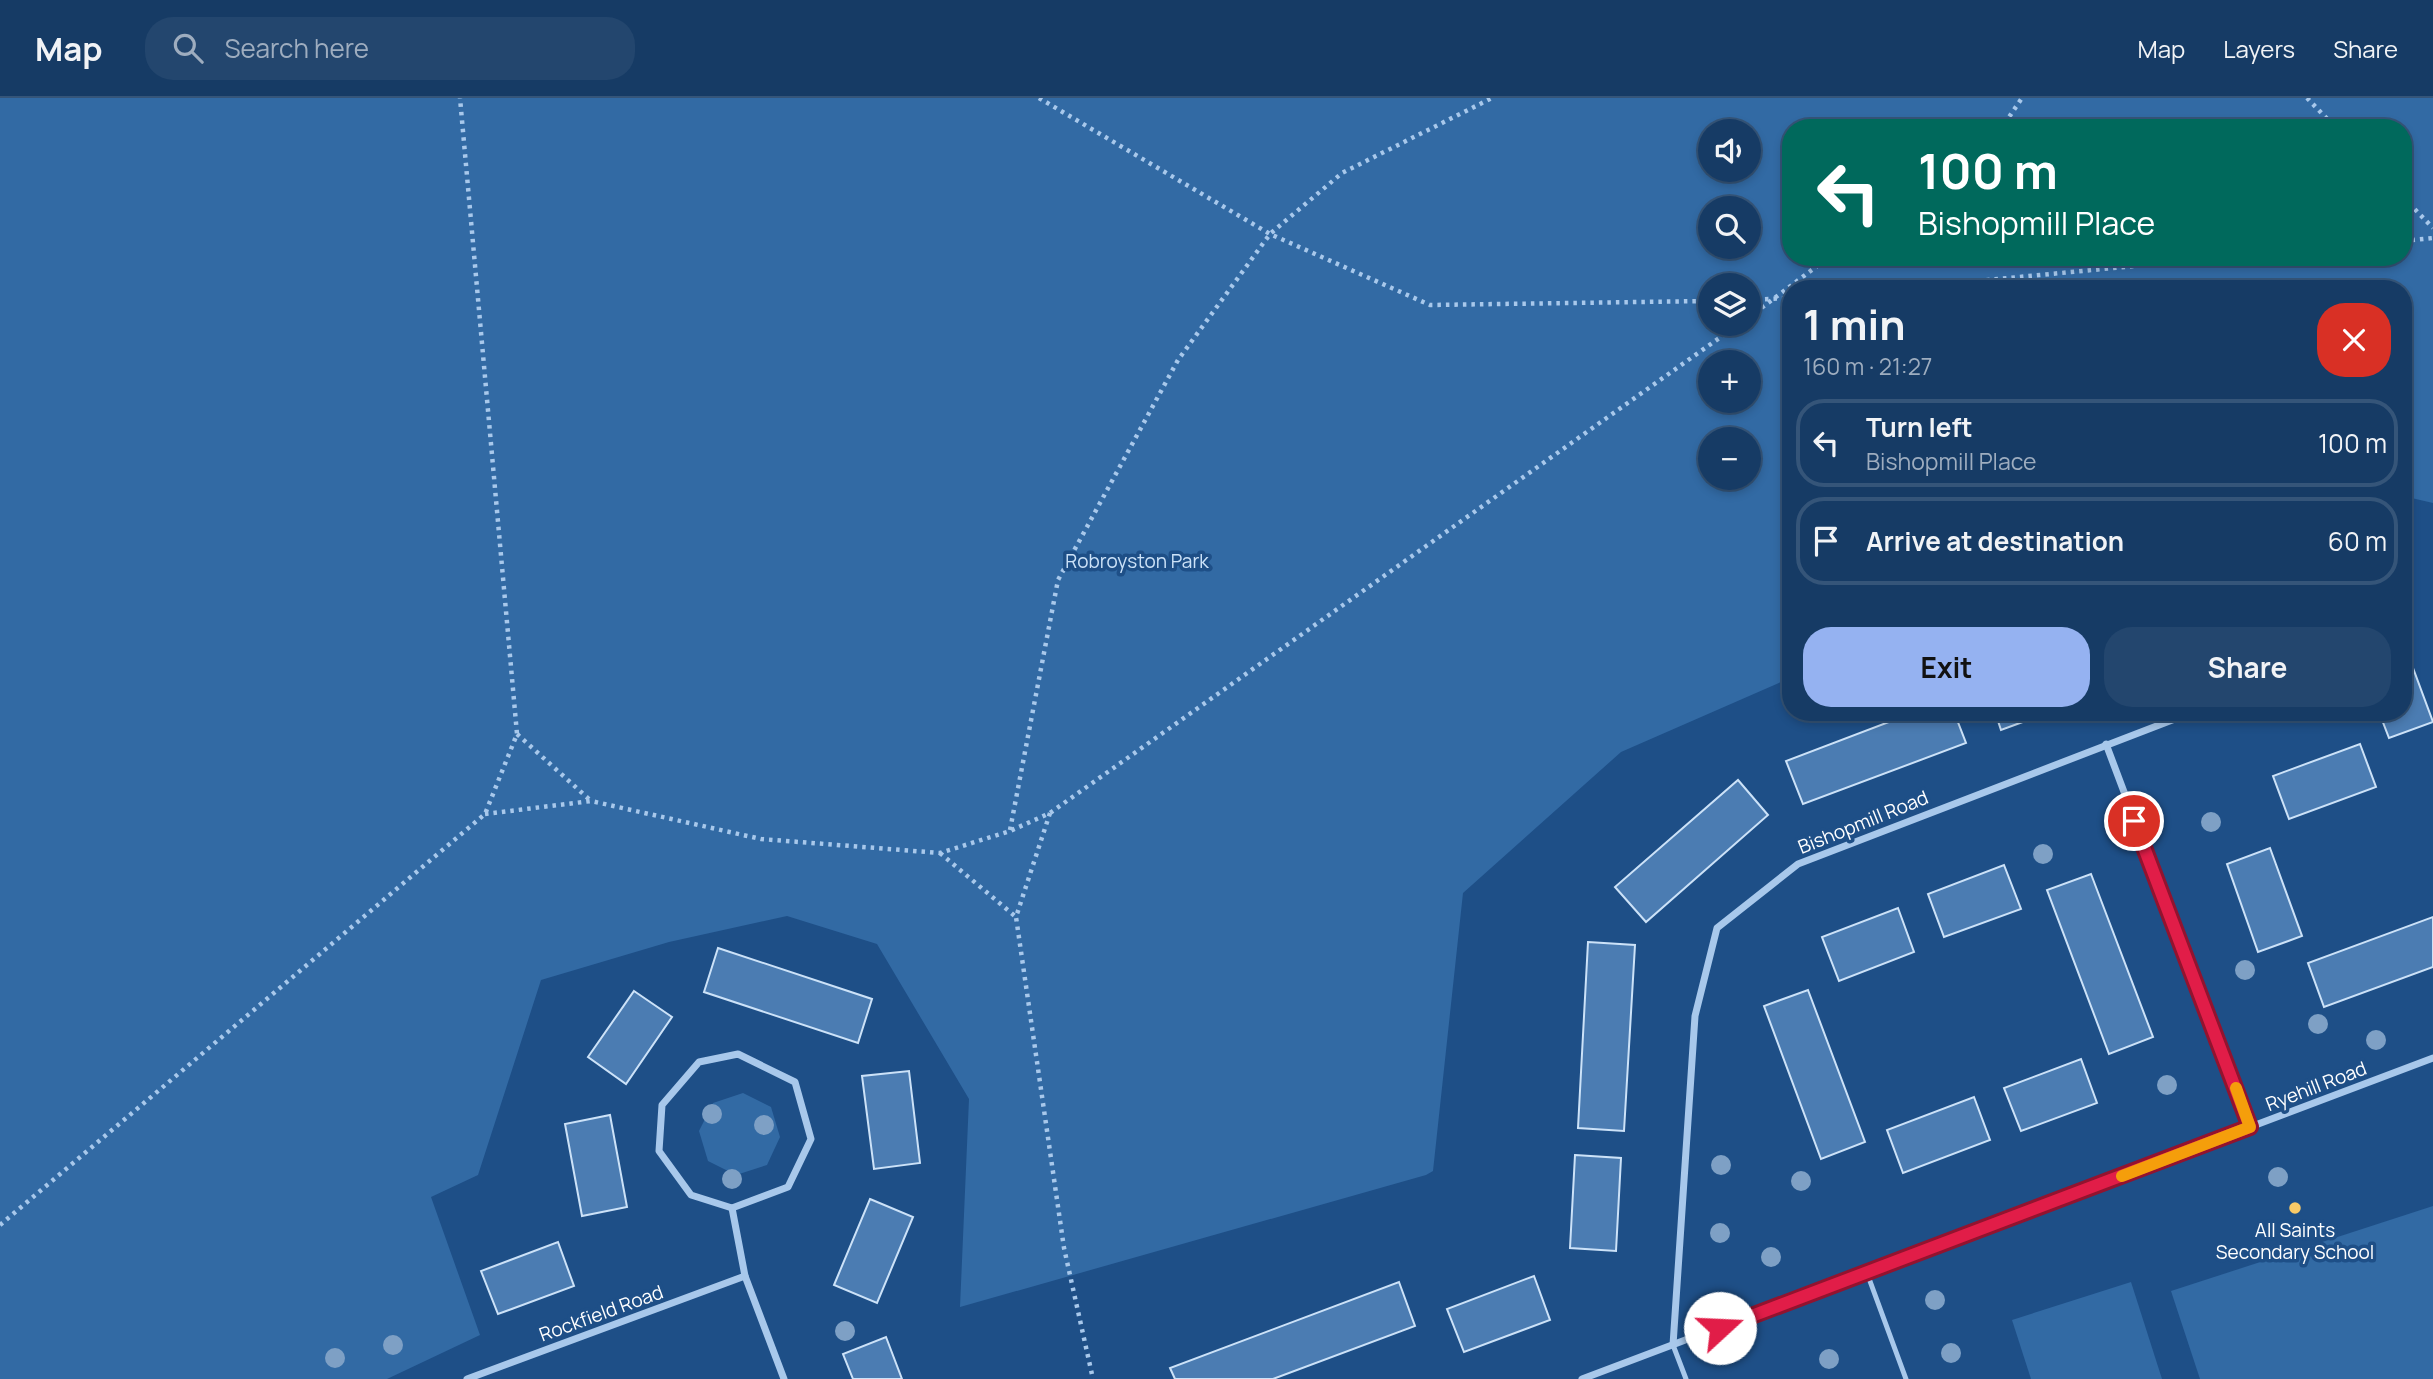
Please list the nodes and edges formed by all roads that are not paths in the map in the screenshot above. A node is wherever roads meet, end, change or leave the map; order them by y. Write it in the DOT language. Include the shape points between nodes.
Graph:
graph roads {
  1 [pos="2169,721"];
  2 [pos="2106,744"];
  3 [pos="2433,1058"];
  4 [pos="2250,1127"];
  5 [pos="732,1208"];
  6 [pos="1867,1273"];
  7 [pos="745,1276"];
  8 [pos="1673,1345"];
  9 [pos="467,1379"];
  10 [pos="784,1379"];
  11 [pos="1581,1379"];
  12 [pos="1686,1379"];
  13 [pos="1906,1379"];
  1 -- 2 [label="street, Bishopmill Road"];
  2 -- 4 [label="street"];
  2 -- 8 [label="street, Bishopmill Road" via="1798,864 1717,928 1695,1016"];
  3 -- 4 [label="street, Ryehill Road"];
  4 -- 6 [label="street, Ryehill Road"];
  5 -- 5 [label="street" via="691,1195 659,1151 662,1105 699,1062 738,1054 795,1082 811,1139 788,1187"];
  5 -- 7 [label="street"];
  6 -- 8 [label="street, Ryehill Road"];
  6 -- 13 [label="lane"];
  7 -- 9 [label="street, Rockfield Road"];
  7 -- 10 [label="street"];
  8 -- 11 [label="street, Ryehill Road"];
  8 -- 12 [label="lane"];
}
